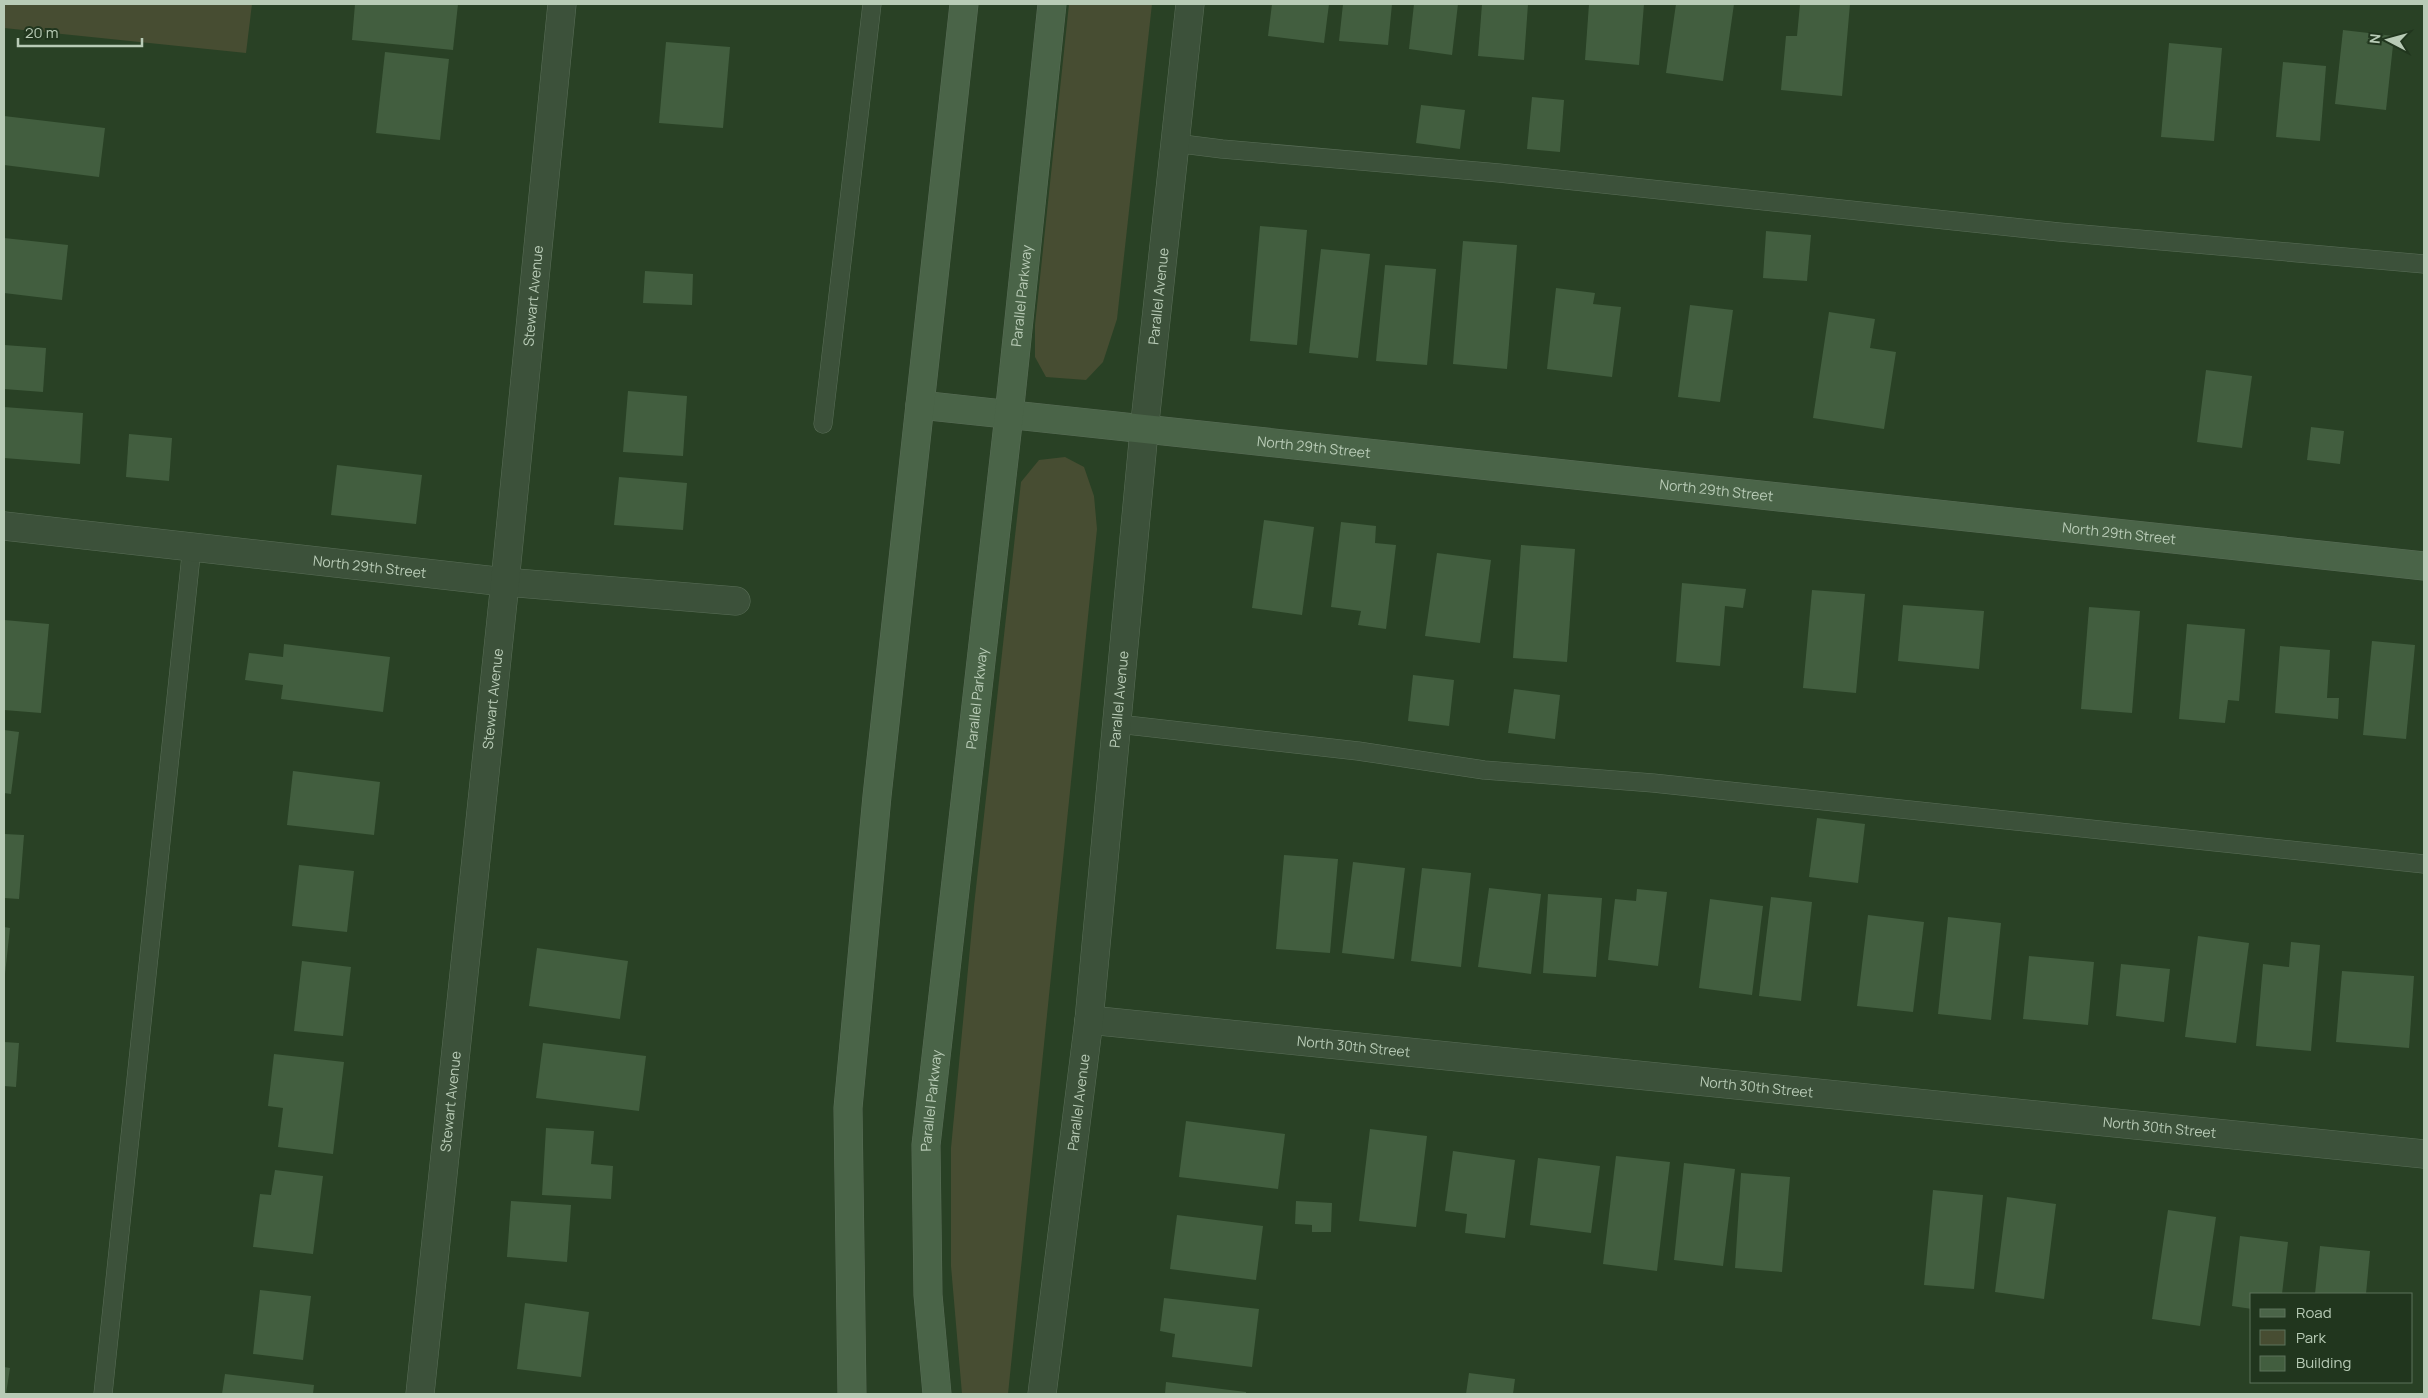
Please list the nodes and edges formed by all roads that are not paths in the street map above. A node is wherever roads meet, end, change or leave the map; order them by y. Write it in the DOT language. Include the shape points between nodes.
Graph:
graph roads {
  1 [pos="562,4"];
  2 [pos="872,4"];
  3 [pos="964,4"];
  4 [pos="1052,4"];
  5 [pos="1190,4"];
  6 [pos="1174,143"];
  7 [pos="2424,264"];
  8 [pos="920,405"];
  9 [pos="1009,415"];
  10 [pos="823,424"];
  11 [pos="1144,431"];
  12 [pos="4,526"];
  13 [pos="192,546"];
  14 [pos="2424,566"];
  15 [pos="505,582"];
  16 [pos="736,600"];
  17 [pos="1118,724"];
  18 [pos="2424,864"];
  19 [pos="1089,1020"];
  20 [pos="2424,1154"];
  21 [pos="103,1394"];
  22 [pos="420,1394"];
  23 [pos="852,1394"];
  24 [pos="937,1394"];
  25 [pos="1042,1394"];
  1 -- 15 [label="street, Stewart Avenue"];
  2 -- 10 [label="lane"];
  3 -- 8 [label="main road"];
  4 -- 9 [label="main road, Parallel Parkway"];
  5 -- 6 [label="street, Parallel Avenue"];
  6 -- 7 [label="lane" via="1499,173 2059,232"];
  6 -- 11 [label="street, Parallel Avenue"];
  8 -- 9 [label="main road, North 29th Street"];
  8 -- 23 [label="main road" via="877,796 848,1108"];
  9 -- 11 [label="main road, North 29th Street"];
  9 -- 24 [label="main road, Parallel Parkway" via="926,1145 928,1295"];
  11 -- 14 [label="main road, North 29th Street"];
  11 -- 17 [label="street, Parallel Avenue"];
  12 -- 13 [label="street, North 29th Street"];
  13 -- 15 [label="street, North 29th Street"];
  13 -- 21 [label="lane"];
  15 -- 16 [label="street, North 29th Street"];
  15 -- 22 [label="street, Stewart Avenue"];
  17 -- 18 [label="lane" via="1358,751 1484,770 1653,782"];
  17 -- 19 [label="street, Parallel Avenue"];
  19 -- 20 [label="street, North 30th Street"];
  19 -- 25 [label="street, Parallel Avenue"];
}
